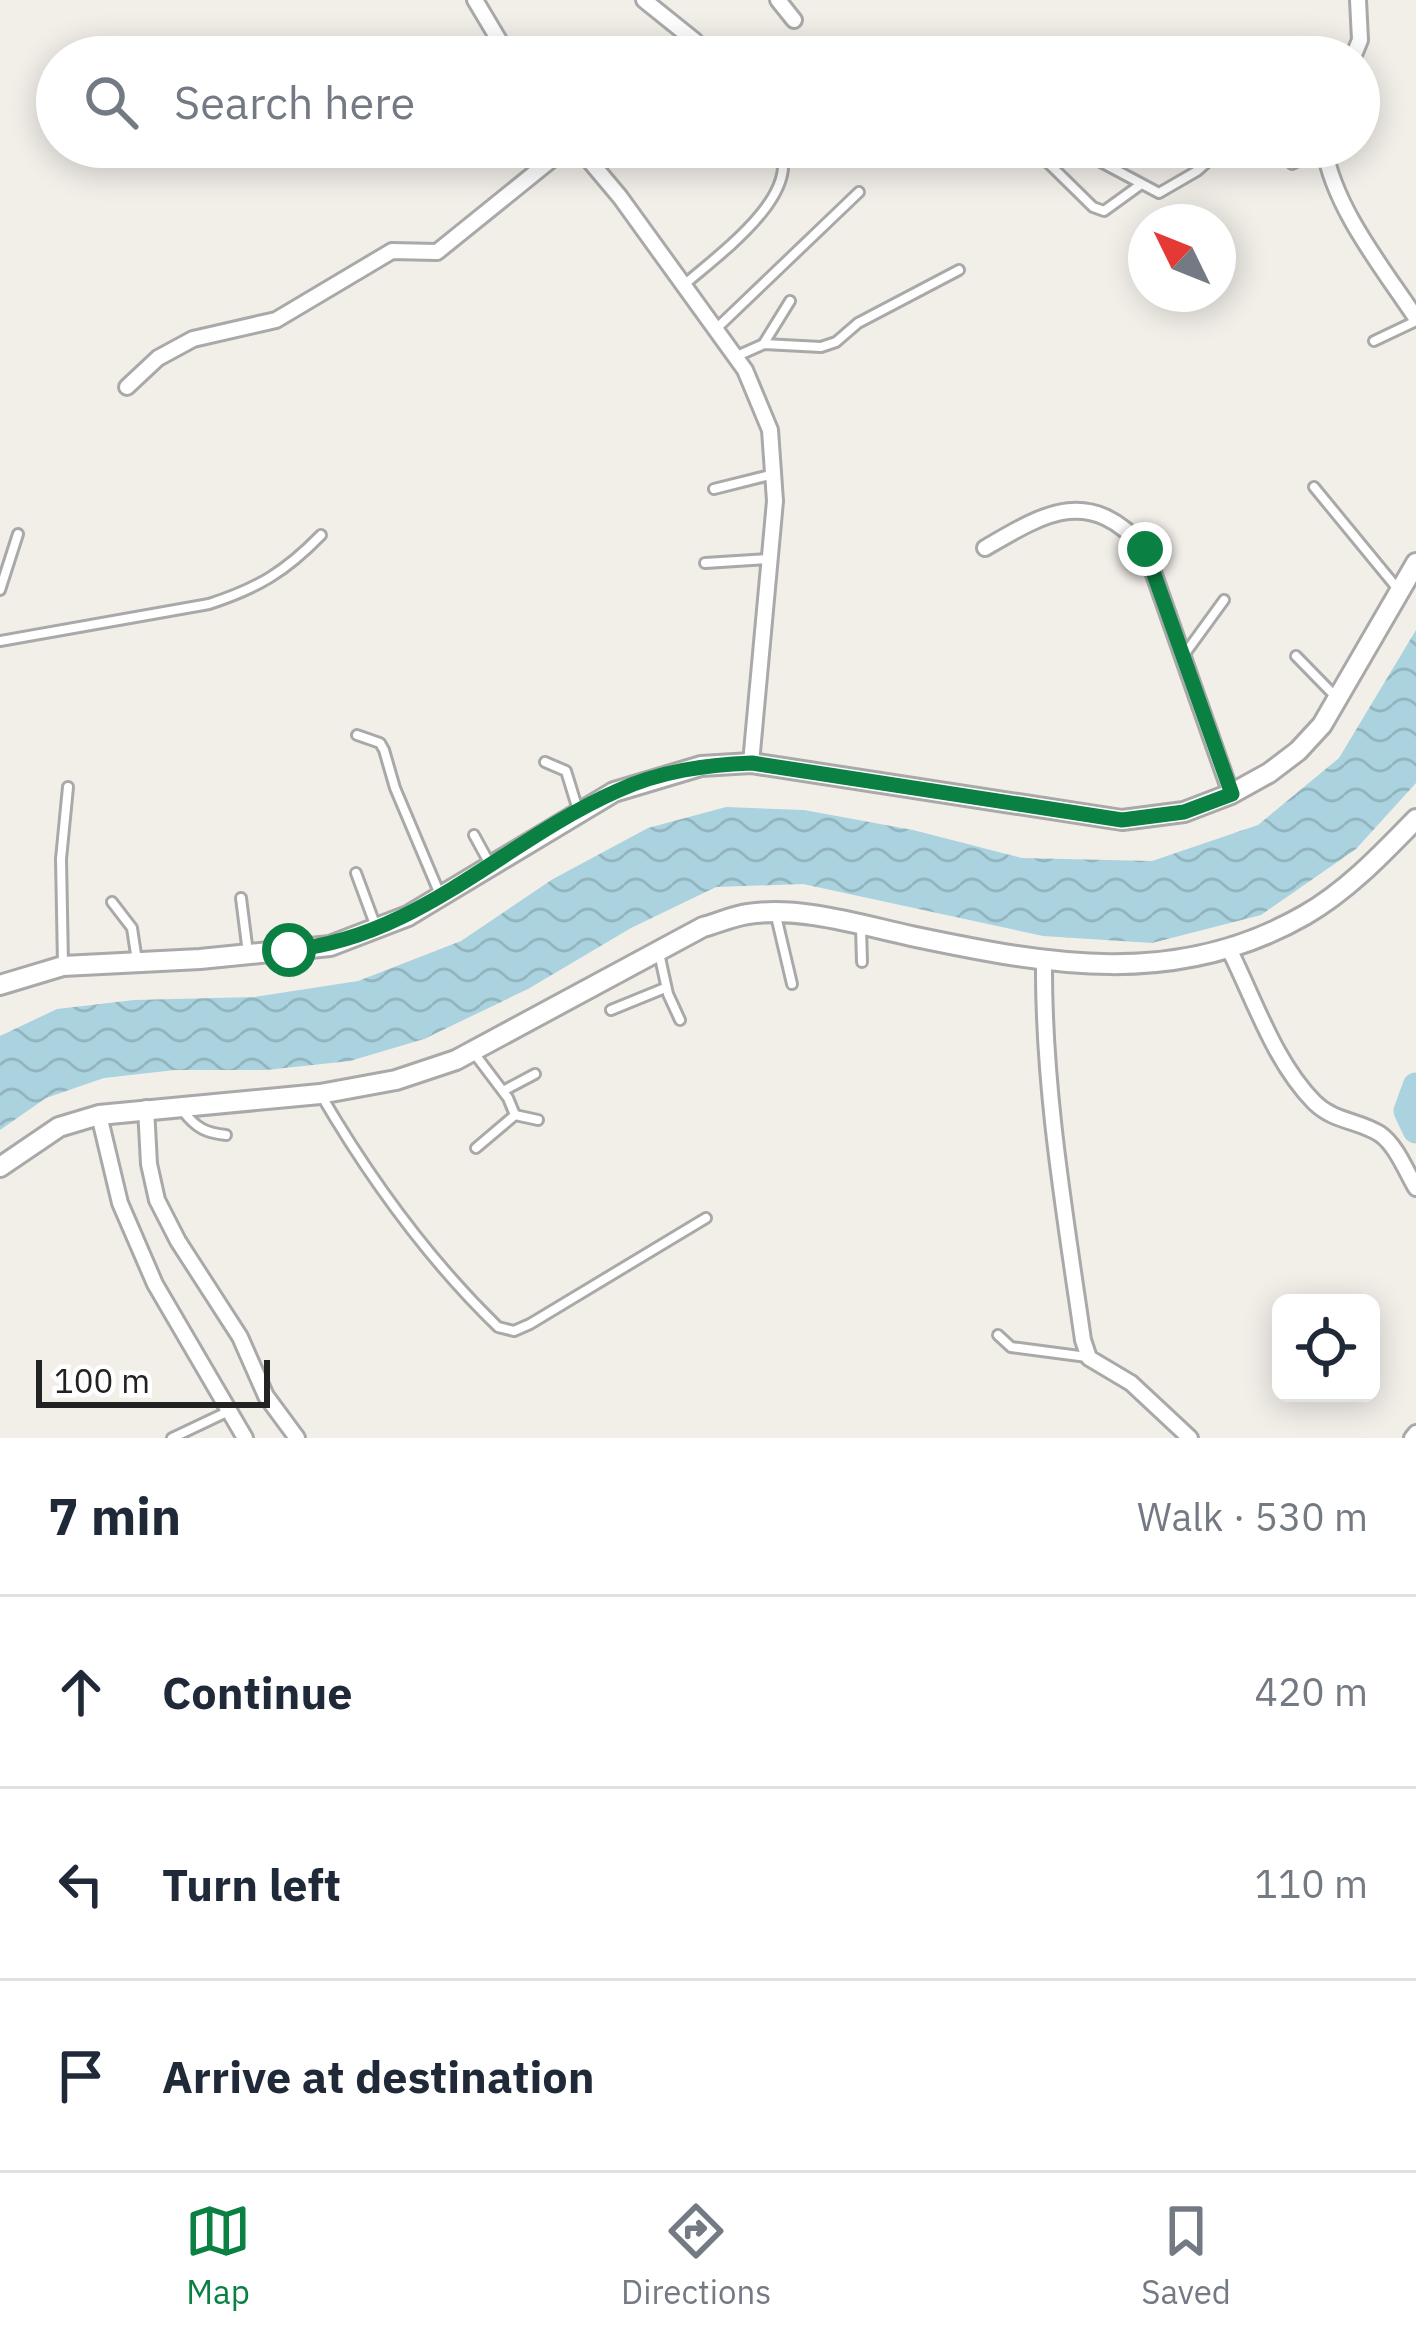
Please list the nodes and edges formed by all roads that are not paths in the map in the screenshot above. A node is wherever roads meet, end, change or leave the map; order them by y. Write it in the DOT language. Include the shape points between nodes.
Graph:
graph roads {
  1 [pos="475,0"];
  2 [pos="644,0"];
  3 [pos="778,0"];
  4 [pos="1358,0"];
  5 [pos="794,20"];
  6 [pos="496,36"];
  7 [pos="690,36"];
  8 [pos="1360,36"];
  9 [pos="541,168"];
  10 [pos="596,168"];
  11 [pos="785,168"];
  12 [pos="1053,168"];
  13 [pos="1110,168"];
  14 [pos="1198,168"];
  15 [pos="1328,168"];
  16 [pos="1140,185"];
  17 [pos="859,192"];
  18 [pos="959,270"];
  19 [pos="683,285"];
  20 [pos="790,301"];
  21 [pos="1416,319"];
  22 [pos="716,329"];
  23 [pos="1374,341"];
  24 [pos="764,344"];
  25 [pos="736,357"];
  26 [pos="127,387"];
  27 [pos="774,474"];
  28 [pos="1313,487"];
  29 [pos="714,489"];
  30 [pos="18,534"];
  31 [pos="321,535"];
  32 [pos="985,548"];
  33 [pos="769,559"];
  34 [pos="705,563"];
  35 [pos="1416,563"];
  36 [pos="0,590"];
  37 [pos="1400,591"];
  38 [pos="1224,600"];
  39 [pos="0,641"];
  40 [pos="1183,656"];
  41 [pos="1296,656"];
  42 [pos="1337,699"];
  43 [pos="357,735"];
  44 [pos="544,762"];
  45 [pos="752,763"];
  46 [pos="68,788"];
  47 [pos="1232,794"];
  48 [pos="578,812"];
  49 [pos="1416,819"];
  50 [pos="474,835"];
  51 [pos="492,867"];
  52 [pos="356,873"];
  53 [pos="241,898"];
  54 [pos="442,898"];
  55 [pos="112,902"];
  56 [pos="775,914"];
  57 [pos="860,925"];
  58 [pos="377,929"];
  59 [pos="659,949"];
  60 [pos="1229,950"];
  61 [pos="248,955"];
  62 [pos="1044,961"];
  63 [pos="137,962"];
  64 [pos="862,962"];
  65 [pos="63,966"];
  66 [pos="792,984"];
  67 [pos="0,985"];
  68 [pos="666,988"];
  69 [pos="611,1010"];
  70 [pos="680,1020"];
  71 [pos="473,1052"];
  72 [pos="535,1074"];
  73 [pos="502,1091"];
  74 [pos="320,1094"];
  75 [pos="179,1105"];
  76 [pos="146,1108"];
  77 [pos="99,1114"];
  78 [pos="515,1114"];
  79 [pos="538,1120"];
  80 [pos="226,1136"];
  81 [pos="476,1148"];
  82 [pos="0,1167"];
  83 [pos="1416,1188"];
  84 [pos="706,1218"];
  85 [pos="998,1335"];
  86 [pos="1089,1358"];
  87 [pos="229,1412"];
  88 [pos="172,1438"];
  89 [pos="244,1438"];
  90 [pos="297,1438"];
  91 [pos="1190,1438"];
  1 -- 6 [label="street"];
  2 -- 7 [label="street"];
  3 -- 5 [label="street"];
  4 -- 8 [label="street"];
  9 -- 26 [label="street" via="437,251 392,251 276,320 194,339"];
  10 -- 19 [label="street"];
  11 -- 19 [label="lane" via="773,198 742,235"];
  12 -- 16 [label="lane" via="1104,211"];
  13 -- 16 [label="lane"];
  14 -- 16 [label="lane" via="1159,193"];
  15 -- 21 [label="street"];
  17 -- 22 [label="lane"];
  18 -- 24 [label="lane" via="836,342"];
  19 -- 22 [label="street"];
  20 -- 24 [label="lane"];
  21 -- 23 [label="lane"];
  22 -- 25 [label="street"];
  24 -- 25 [label="lane"];
  25 -- 27 [label="street" via="761,404"];
  27 -- 29 [label="lane"];
  27 -- 33 [label="street"];
  28 -- 37 [label="lane"];
  30 -- 36 [label="lane"];
  31 -- 39 [label="lane" via="274,578 209,604"];
  32 -- 40 [label="street" via="1048,512 1068,508 1108,520 1145,549"];
  33 -- 34 [label="lane"];
  33 -- 45 [label="street"];
  35 -- 37 [label="street"];
  37 -- 42 [label="street"];
  38 -- 40 [label="lane"];
  40 -- 47 [label="street"];
  41 -- 42 [label="lane"];
  42 -- 47 [label="street" via="1298,751"];
  43 -- 54 [label="lane" via="384,750"];
  44 -- 48 [label="lane" via="566,771"];
  45 -- 47 [label="street" via="1122,820 1184,812"];
  45 -- 48 [label="street" via="654,778"];
  46 -- 65 [label="lane"];
  48 -- 51 [label="street"];
  49 -- 60 [label="street" via="1306,914"];
  50 -- 51 [label="lane"];
  51 -- 54 [label="street"];
  52 -- 58 [label="lane"];
  53 -- 61 [label="lane"];
  54 -- 58 [label="street"];
  55 -- 63 [label="lane" via="132,928"];
  56 -- 57 [label="street"];
  56 -- 59 [label="street" via="704,927"];
  56 -- 66 [label="lane"];
  57 -- 62 [label="street"];
  57 -- 64 [label="lane"];
  58 -- 61 [label="street" via="330,946"];
  59 -- 68 [label="lane"];
  59 -- 71 [label="street"];
  60 -- 62 [label="street" via="1117,967"];
  60 -- 83 [label="street" via="1303,1090 1332,1117 1387,1140"];
  61 -- 63 [label="street"];
  62 -- 86 [label="street" via="1050,1102"];
  63 -- 65 [label="street"];
  65 -- 67 [label="street"];
  68 -- 69 [label="lane"];
  68 -- 70 [label="lane"];
  71 -- 73 [label="lane"];
  71 -- 74 [label="street" via="396,1080"];
  72 -- 73 [label="lane"];
  73 -- 78 [label="lane"];
  74 -- 75 [label="street"];
  74 -- 84 [label="lane" via="384,1190 498,1327 530,1324"];
  75 -- 76 [label="street"];
  75 -- 80 [label="lane" via="194,1126"];
  76 -- 77 [label="street"];
  76 -- 90 [label="street" via="158,1201"];
  77 -- 82 [label="street" via="59,1127"];
  77 -- 87 [label="street" via="120,1203 155,1284"];
  78 -- 79 [label="lane"];
  78 -- 81 [label="lane"];
  85 -- 86 [label="lane" via="1012,1347"];
  86 -- 91 [label="street" via="1131,1383"];
  87 -- 88 [label="lane"];
  87 -- 89 [label="street"];
}
